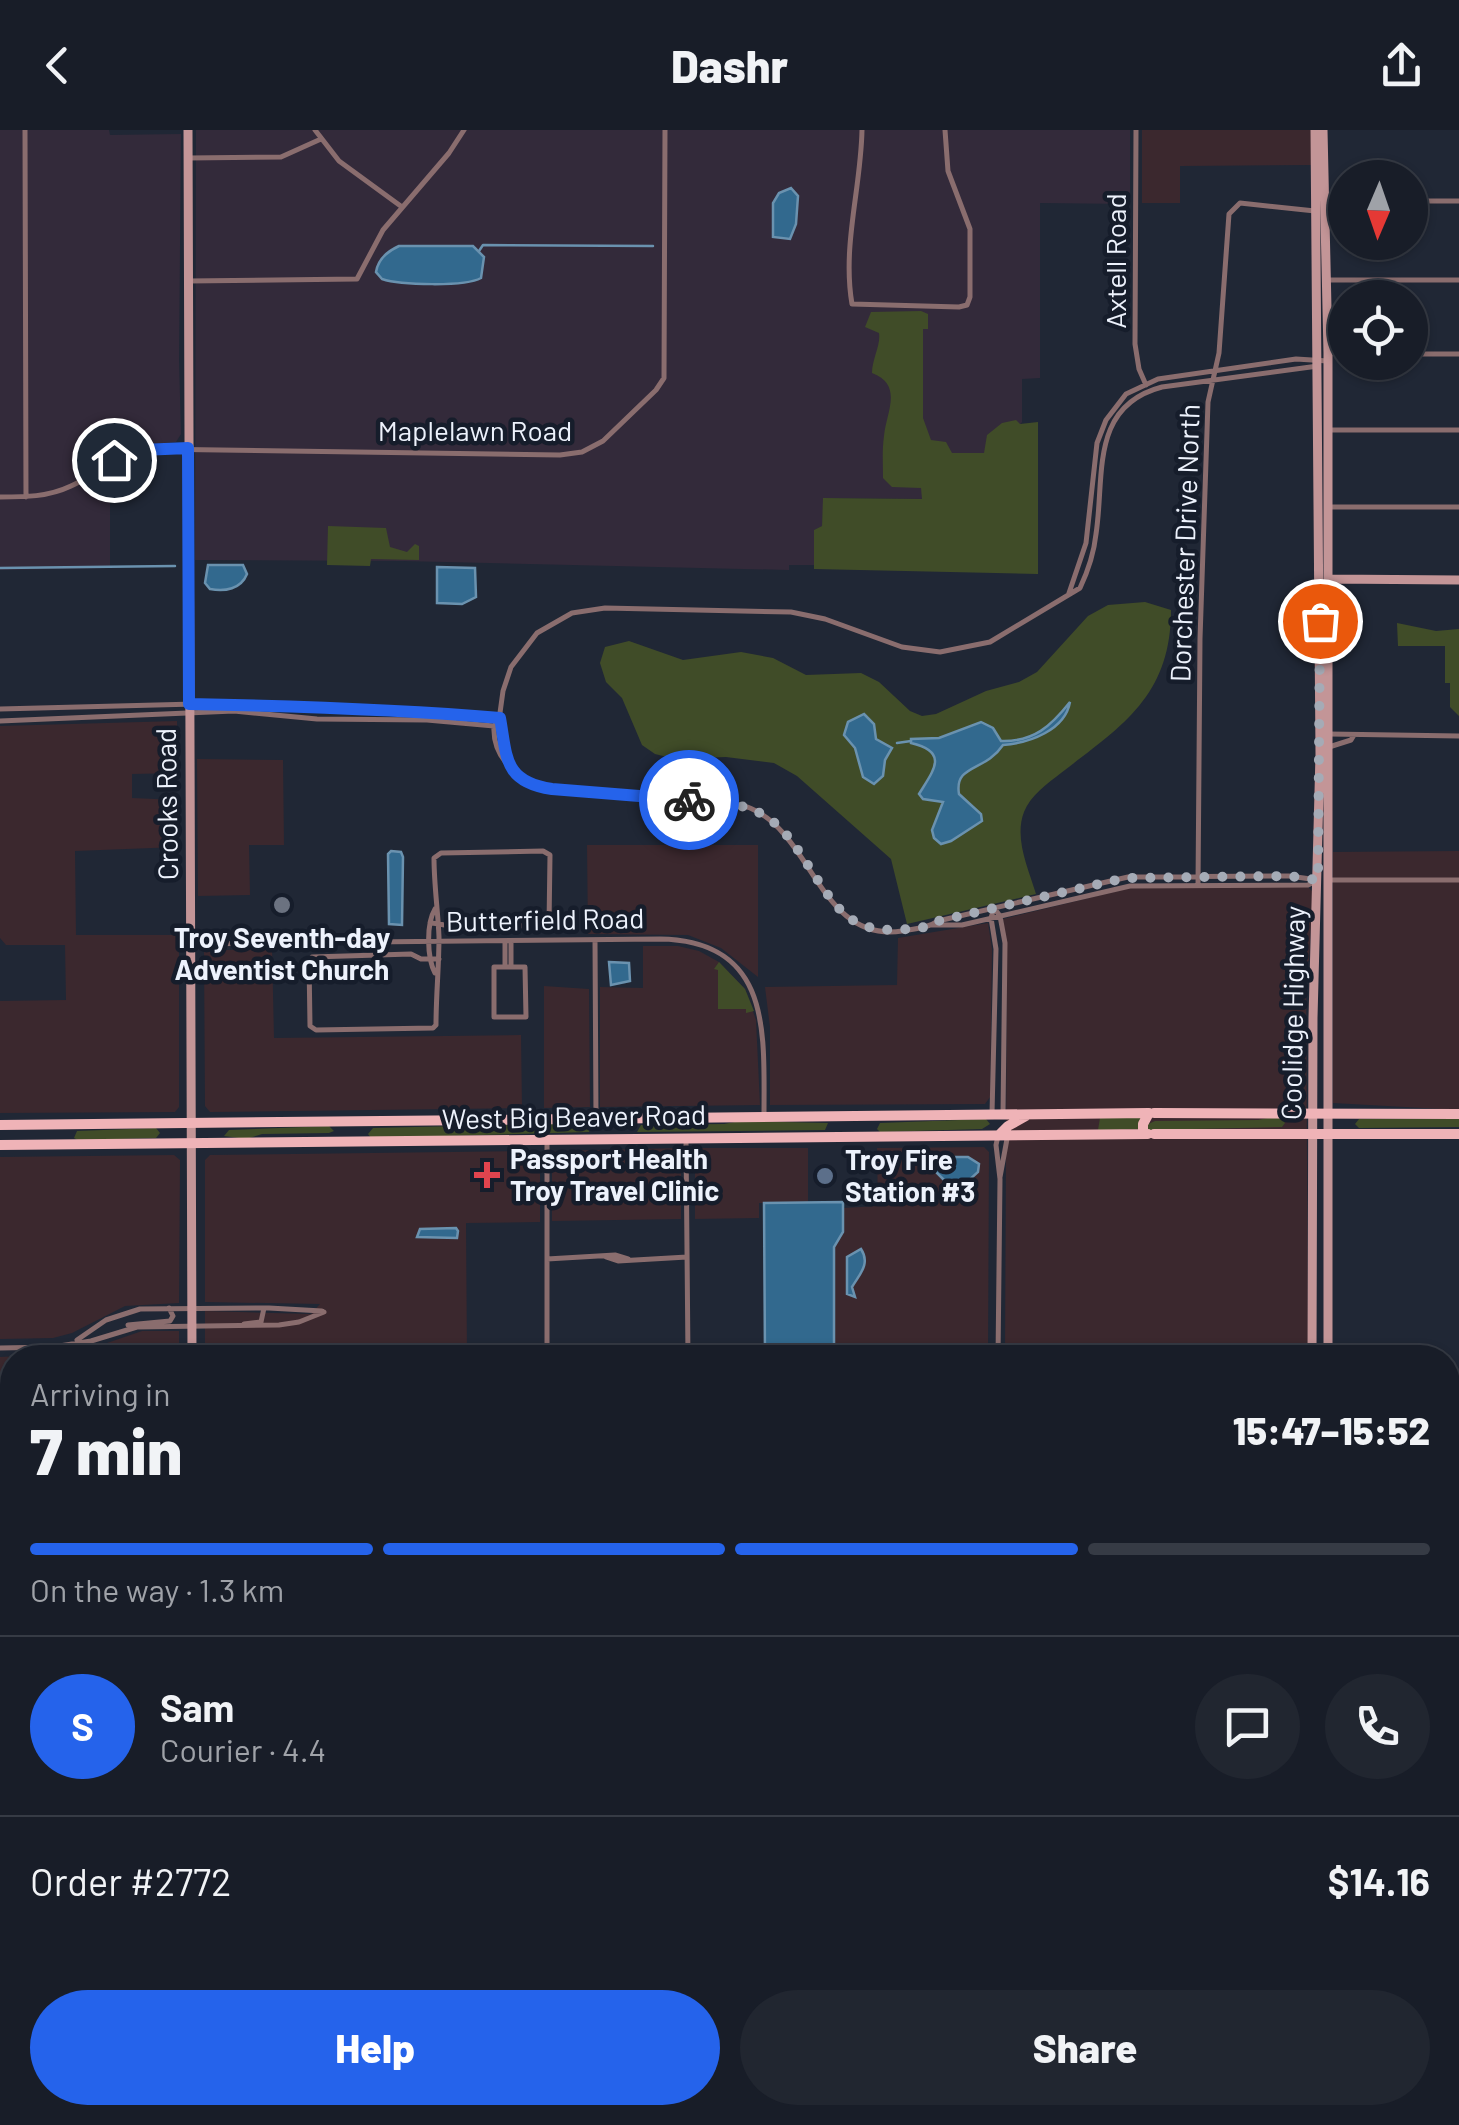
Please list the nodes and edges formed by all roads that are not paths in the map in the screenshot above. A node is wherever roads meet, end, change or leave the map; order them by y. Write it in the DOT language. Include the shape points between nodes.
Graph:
graph roads {
  1 [pos="25,130"];
  2 [pos="188,130"];
  3 [pos="315,130"];
  4 [pos="464,130"];
  5 [pos="666,130"];
  6 [pos="862,130"];
  7 [pos="946,130"];
  8 [pos="1136,130"];
  9 [pos="1315,130"];
  10 [pos="1323,130"];
  11 [pos="321,140"];
  12 [pos="188,158"];
  13 [pos="1428,201"];
  14 [pos="1459,201"];
  15 [pos="1328,206"];
  16 [pos="402,207"];
  17 [pos="1322,208"];
  18 [pos="1328,280"];
  19 [pos="1428,280"];
  20 [pos="1459,280"];
  21 [pos="188,281"];
  22 [pos="1428,354"];
  23 [pos="1459,354"];
  24 [pos="1328,359"];
  25 [pos="1324,360"];
  26 [pos="1214,371"];
  27 [pos="1212,380"];
  28 [pos="1144,383"];
  29 [pos="1148,391"];
  30 [pos="1328,430"];
  31 [pos="1459,430"];
  32 [pos="188,448"];
  33 [pos="26,496"];
  34 [pos="0,497"];
  35 [pos="1329,507"];
  36 [pos="1459,507"];
  37 [pos="1329,579"];
  38 [pos="1459,580"];
  39 [pos="1068,596"];
  40 [pos="1324,622"];
  41 [pos="189,707"];
  42 [pos="0,709"];
  43 [pos="30,709"];
  44 [pos="28,719"];
  45 [pos="0,720"];
  46 [pos="498,721"];
  47 [pos="1329,734"];
  48 [pos="1354,735"];
  49 [pos="1459,736"];
  50 [pos="1329,747"];
  51 [pos="1324,792"];
  52 [pos="1198,877"];
  53 [pos="1324,880"];
  54 [pos="1459,880"];
  55 [pos="1198,886"];
  56 [pos="994,908"];
  57 [pos="434,909"];
  58 [pos="1000,916"];
  59 [pos="991,918"];
  60 [pos="430,923"];
  61 [pos="438,923"];
  62 [pos="932,926"];
  63 [pos="595,940"];
  64 [pos="508,941"];
  65 [pos="430,942"];
  66 [pos="439,942"];
  67 [pos="191,944"];
  68 [pos="430,960"];
  69 [pos="439,960"];
  70 [pos="508,967"];
  71 [pos="436,973"];
  72 [pos="1314,974"];
  73 [pos="1328,980"];
  74 [pos="1313,1060"];
  75 [pos="1327,1062"];
  76 [pos="1289,1112"];
  77 [pos="1313,1112"];
  78 [pos="1327,1112"];
  79 [pos="1358,1112"];
  80 [pos="1151,1113"];
  81 [pos="1028,1114"];
  82 [pos="1093,1114"];
  83 [pos="1459,1114"];
  84 [pos="878,1115"];
  85 [pos="997,1115"];
  86 [pos="764,1116"];
  87 [pos="831,1116"];
  88 [pos="596,1118"];
  89 [pos="640,1118"];
  90 [pos="338,1121"];
  91 [pos="369,1121"];
  92 [pos="225,1122"];
  93 [pos="164,1123"];
  94 [pos="192,1123"];
  95 [pos="0,1124"];
  96 [pos="48,1124"];
  97 [pos="76,1124"];
  98 [pos="1284,1133"];
  99 [pos="1313,1133"];
  100 [pos="1327,1133"];
  101 [pos="1352,1133"];
  102 [pos="1083,1134"];
  103 [pos="1149,1134"];
  104 [pos="1459,1134"];
  105 [pos="1005,1135"];
  106 [pos="827,1136"];
  107 [pos="872,1136"];
  108 [pos="979,1136"];
  109 [pos="686,1138"];
  110 [pos="589,1139"];
  111 [pos="633,1139"];
  112 [pos="547,1140"];
  113 [pos="329,1142"];
  114 [pos="364,1142"];
  115 [pos="157,1144"];
  116 [pos="192,1144"];
  117 [pos="220,1144"];
  118 [pos="0,1145"];
  119 [pos="41,1145"];
  120 [pos="70,1145"];
  121 [pos="1000,1180"];
  122 [pos="1313,1202"];
  123 [pos="1327,1205"];
  124 [pos="687,1258"];
  125 [pos="1313,1258"];
  126 [pos="546,1259"];
  127 [pos="1327,1264"];
  128 [pos="1312,1293"];
  129 [pos="1326,1298"];
  130 [pos="168,1308"];
  131 [pos="192,1308"];
  132 [pos="264,1308"];
  133 [pos="299,1310"];
  134 [pos="106,1320"];
  135 [pos="300,1322"];
  136 [pos="192,1326"];
  137 [pos="241,1326"];
  138 [pos="122,1330"];
  139 [pos="110,1335"];
  140 [pos="75,1342"];
  141 [pos="62,1345"];
  142 [pos="192,1345"];
  143 [pos="547,1345"];
  144 [pos="688,1345"];
  145 [pos="998,1345"];
  146 [pos="1312,1345"];
  147 [pos="1328,1345"];
  1 -- 33 [label="street"];
  2 -- 12 [label="main road, Crooks Road"];
  3 -- 11 [label="street"];
  4 -- 16 [label="street"];
  5 -- 32 [label="street, Maplelawn Road" via="665,371 656,390 598,445 560,455"];
  6 -- 7 [label="street" via="851,229 852,304 959,307 970,297 970,229 948,172"];
  8 -- 28 [label="street, Axtell Road" via="1135,344"];
  9 -- 17 [label="main road, Coolidge Highway"];
  10 -- 17 [label="main road, Coolidge Highway"];
  11 -- 12 [label="street" via="281,157"];
  11 -- 16 [label="street"];
  12 -- 21 [label="main road, Crooks Road"];
  13 -- 14 [label="street"];
  15 -- 17 [label="street"];
  16 -- 21 [label="street" via="375,242 360,277"];
  17 -- 18 [label="main road, Coolidge Highway"];
  17 -- 25 [label="main road, Coolidge Highway"];
  17 -- 26 [label="street, Dorchester Drive North" via="1243,202 1228,214"];
  18 -- 25 [label="main road, Coolidge Highway"];
  19 -- 20 [label="street"];
  21 -- 32 [label="main road, Crooks Road"];
  22 -- 23 [label="street"];
  24 -- 25 [label="street"];
  25 -- 26 [label="street"];
  25 -- 27 [label="street"];
  25 -- 30 [label="main road, Coolidge Highway"];
  25 -- 40 [label="main road, Coolidge Highway"];
  26 -- 27 [label="street, Dorchester Drive North"];
  26 -- 28 [label="street"];
  27 -- 29 [label="street"];
  27 -- 52 [label="street, Dorchester Drive North"];
  28 -- 29 [label="street, Axtell Road"];
  28 -- 39 [label="street" via="1126,394 1102,427 1086,543"];
  29 -- 39 [label="street" via="1122,411 1105,443 1092,555 1080,588"];
  30 -- 31 [label="street"];
  30 -- 35 [label="main road, Coolidge Highway"];
  32 -- 33 [label="street, Maplelawn Road" via="129,452 64,489"];
  32 -- 41 [label="main road, Crooks Road"];
  33 -- 34 [label="street, Maplelawn Road"];
  35 -- 36 [label="street"];
  35 -- 37 [label="main road, Coolidge Highway"];
  37 -- 38 [label="main road"];
  37 -- 40 [label="main road, Coolidge Highway"];
  39 -- 46 [label="street" via="990,642 940,652 902,647 791,612 586,610 551,623 525,645 507,677"];
  40 -- 47 [label="main road, Coolidge Highway"];
  40 -- 51 [label="main road, Coolidge Highway"];
  41 -- 43 [label="street"];
  41 -- 44 [label="street"];
  41 -- 46 [label="street" via="441,712"];
  41 -- 67 [label="main road, Crooks Road"];
  42 -- 43 [label="street"];
  43 -- 44 [label="street"];
  44 -- 45 [label="street"];
  46 -- 62 [label="street" via="506,761 526,782 752,809 778,826 849,920 882,932"];
  47 -- 48 [label="street"];
  47 -- 50 [label="main road, Coolidge Highway"];
  48 -- 49 [label="street"];
  48 -- 50 [label="street"];
  50 -- 51 [label="main road, Coolidge Highway"];
  51 -- 53 [label="main road, Coolidge Highway"];
  52 -- 53 [label="street"];
  52 -- 55 [label="street, Dorchester Drive North"];
  52 -- 56 [label="street" via="1125,878"];
  53 -- 54 [label="street"];
  53 -- 55 [label="street"];
  53 -- 72 [label="main road, Coolidge Highway"];
  53 -- 73 [label="main road, Coolidge Highway"];
  55 -- 58 [label="street" via="1130,886"];
  56 -- 58 [label="street"];
  56 -- 59 [label="street"];
  56 -- 62 [label="street"];
  57 -- 60 [label="street"];
  57 -- 61 [label="street"];
  57 -- 61 [label="street" via="437,854 550,855 548,925"];
  58 -- 59 [label="street"];
  58 -- 85 [label="street" via="1005,943"];
  59 -- 62 [label="street"];
  59 -- 85 [label="street"];
  60 -- 61 [label="street"];
  60 -- 65 [label="street"];
  61 -- 66 [label="street"];
  63 -- 64 [label="street, Butterfield Road"];
  63 -- 86 [label="street, Butterfield Road" via="689,942 736,968 761,1013"];
  63 -- 88 [label="street"];
  64 -- 66 [label="street, Butterfield Road"];
  64 -- 70 [label="street"];
  65 -- 66 [label="street, Butterfield Road"];
  65 -- 67 [label="street, Butterfield Road"];
  65 -- 68 [label="street"];
  66 -- 69 [label="street"];
  67 -- 94 [label="main road, Crooks Road"];
  68 -- 69 [label="street"];
  68 -- 71 [label="street"];
  68 -- 71 [label="street" via="411,954 312,956 310,1026 430,1030 436,1025"];
  69 -- 71 [label="street"];
  70 -- 70 [label="street" via="494,967 494,1017 526,1017 525,967"];
  72 -- 73 [label="main road"];
  72 -- 74 [label="main road, Coolidge Highway"];
  73 -- 75 [label="main road, Coolidge Highway"];
  74 -- 75 [label="main road"];
  74 -- 77 [label="main road, Coolidge Highway"];
  75 -- 78 [label="main road, Coolidge Highway"];
  76 -- 77 [label="main road, West Big Beaver Road"];
  76 -- 80 [label="main road, West Big Beaver Road"];
  76 -- 98 [label="main road"];
  77 -- 78 [label="main road, West Big Beaver Road"];
  77 -- 99 [label="main road, Coolidge Highway"];
  78 -- 79 [label="main road, West Big Beaver Road"];
  78 -- 100 [label="main road, Coolidge Highway"];
  79 -- 83 [label="main road, West Big Beaver Road"];
  79 -- 101 [label="main road" via="1350,1120"];
  80 -- 82 [label="main road, West Big Beaver Road"];
  80 -- 103 [label="main road" via="1143,1124"];
  81 -- 82 [label="main road, West Big Beaver Road"];
  81 -- 85 [label="main road, West Big Beaver Road"];
  81 -- 105 [label="main road"];
  82 -- 102 [label="main road"];
  84 -- 85 [label="main road, West Big Beaver Road"];
  84 -- 87 [label="main road, West Big Beaver Road"];
  84 -- 107 [label="main road"];
  85 -- 108 [label="main road"];
  86 -- 87 [label="main road, West Big Beaver Road"];
  86 -- 89 [label="main road, West Big Beaver Road"];
  87 -- 106 [label="main road"];
  88 -- 89 [label="main road, West Big Beaver Road"];
  88 -- 91 [label="main road, West Big Beaver Road"];
  88 -- 110 [label="main road"];
  89 -- 111 [label="main road"];
  90 -- 91 [label="main road, West Big Beaver Road"];
  90 -- 92 [label="main road, West Big Beaver Road"];
  90 -- 113 [label="main road" via="340,1131"];
  91 -- 114 [label="main road"];
  92 -- 94 [label="main road, West Big Beaver Road"];
  92 -- 117 [label="main road" via="217,1132"];
  93 -- 94 [label="main road, West Big Beaver Road"];
  93 -- 97 [label="main road, West Big Beaver Road"];
  93 -- 115 [label="main road"];
  94 -- 116 [label="main road, Crooks Road"];
  95 -- 96 [label="main road, West Big Beaver Road"];
  96 -- 97 [label="main road, West Big Beaver Road"];
  96 -- 119 [label="main road"];
  97 -- 120 [label="main road" via="68,1132"];
  98 -- 99 [label="main road, West Big Beaver Road"];
  98 -- 103 [label="main road, West Big Beaver Road"];
  99 -- 100 [label="main road, West Big Beaver Road"];
  99 -- 122 [label="main road, Coolidge Highway"];
  100 -- 101 [label="main road, West Big Beaver Road"];
  100 -- 123 [label="main road, Coolidge Highway"];
  101 -- 104 [label="main road, West Big Beaver Road"];
  102 -- 103 [label="main road, West Big Beaver Road"];
  102 -- 105 [label="main road, West Big Beaver Road"];
  105 -- 108 [label="main road, West Big Beaver Road"];
  105 -- 121 [label="street"];
  105 -- 121 [label="street" via="996,1156"];
  106 -- 107 [label="main road, West Big Beaver Road"];
  106 -- 109 [label="main road, West Big Beaver Road"];
  107 -- 108 [label="main road, West Big Beaver Road"];
  109 -- 111 [label="main road, West Big Beaver Road"];
  109 -- 124 [label="street"];
  110 -- 111 [label="main road, West Big Beaver Road"];
  110 -- 112 [label="main road, West Big Beaver Road"];
  112 -- 114 [label="main road, West Big Beaver Road"];
  112 -- 126 [label="street"];
  113 -- 114 [label="main road, West Big Beaver Road"];
  113 -- 117 [label="main road, West Big Beaver Road"];
  115 -- 116 [label="main road, West Big Beaver Road"];
  115 -- 120 [label="main road, West Big Beaver Road"];
  116 -- 117 [label="main road, West Big Beaver Road"];
  116 -- 131 [label="main road, Crooks Road"];
  118 -- 119 [label="main road, West Big Beaver Road"];
  119 -- 120 [label="main road, West Big Beaver Road"];
  121 -- 145 [label="street"];
  122 -- 123 [label="main road" via="1319,1198"];
  122 -- 125 [label="main road, Coolidge Highway"];
  123 -- 127 [label="main road, Coolidge Highway"];
  124 -- 126 [label="street"];
  124 -- 144 [label="street"];
  125 -- 127 [label="main road"];
  125 -- 128 [label="main road, Coolidge Highway"];
  126 -- 143 [label="street"];
  127 -- 129 [label="main road, Coolidge Highway"];
  128 -- 129 [label="main road"];
  128 -- 146 [label="main road, Coolidge Highway"];
  129 -- 147 [label="main road, Coolidge Highway"];
  130 -- 131 [label="street"];
  130 -- 134 [label="street" via="131,1310"];
  130 -- 138 [label="street" via="170,1322"];
  131 -- 132 [label="street"];
  131 -- 136 [label="main road, Crooks Road"];
  132 -- 133 [label="street"];
  132 -- 137 [label="street" via="262,1322"];
  133 -- 135 [label="street"];
  133 -- 135 [label="street" via="324,1312"];
  134 -- 139 [label="street"];
  134 -- 140 [label="street"];
  135 -- 137 [label="street"];
  136 -- 137 [label="street"];
  136 -- 138 [label="street"];
  136 -- 142 [label="main road, Crooks Road"];
  138 -- 139 [label="street"];
  139 -- 140 [label="street"];
  140 -- 141 [label="street"];
}
